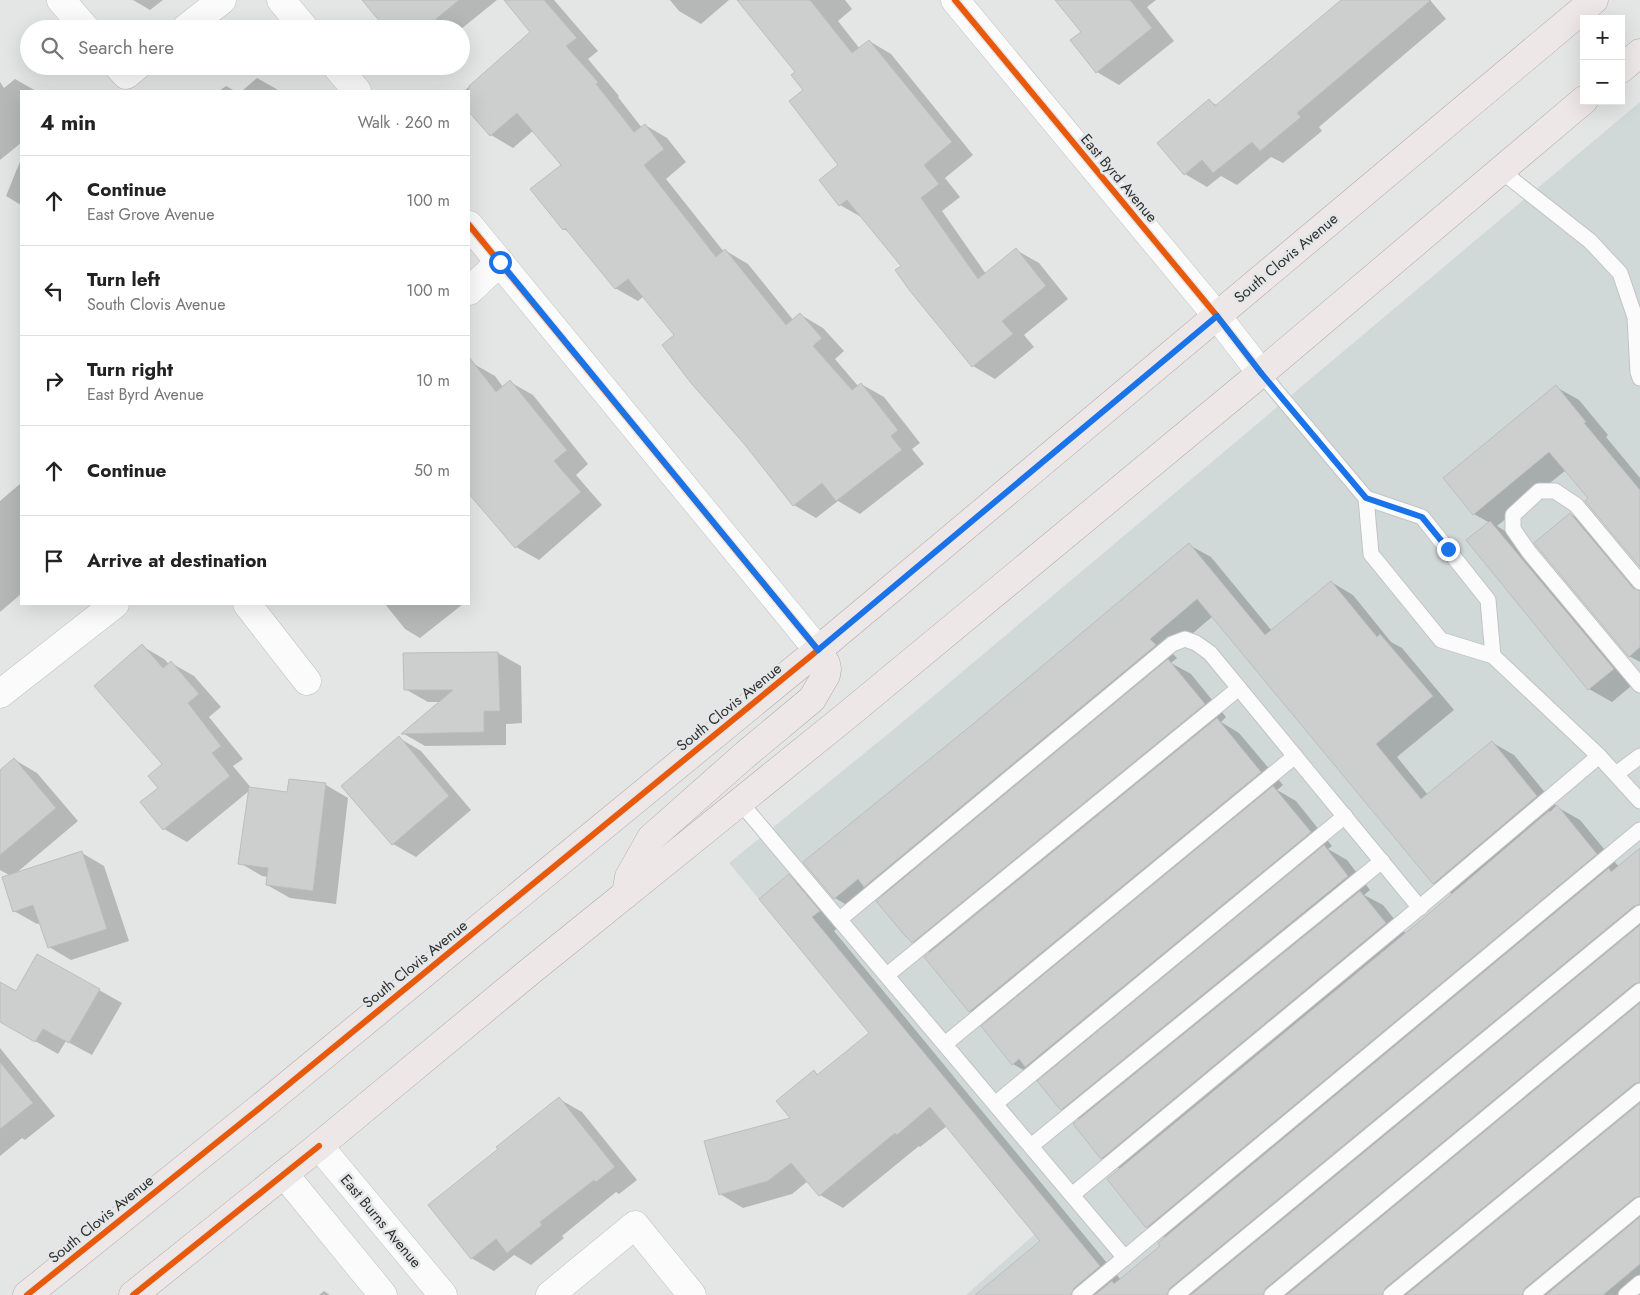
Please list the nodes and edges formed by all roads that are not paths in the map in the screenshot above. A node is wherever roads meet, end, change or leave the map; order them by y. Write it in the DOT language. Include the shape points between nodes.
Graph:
graph roads {
  1 [pos="61,0"];
  2 [pos="222,0"];
  3 [pos="281,0"];
  4 [pos="956,0"];
  5 [pos="1594,0"];
  6 [pos="78,20"];
  7 [pos="196,20"];
  8 [pos="298,20"];
  9 [pos="1640,53"];
  10 [pos="1625,66"];
  11 [pos="344,75"];
  12 [pos="356,90"];
  13 [pos="1580,103"];
  14 [pos="1500,170"];
  15 [pos="470,226"];
  16 [pos="500,262"];
  17 [pos="470,290"];
  18 [pos="1217,316"];
  19 [pos="1261,373"];
  20 [pos="1640,378"];
  21 [pos="1366,498"];
  22 [pos="1640,582"];
  23 [pos="113,605"];
  24 [pos="248,605"];
  25 [pos="818,650"];
  26 [pos="1493,656"];
  27 [pos="307,681"];
  28 [pos="1640,685"];
  29 [pos="1239,688"];
  30 [pos="0,694"];
  31 [pos="1295,756"];
  32 [pos="1599,756"];
  33 [pos="1640,756"];
  34 [pos="1616,774"];
  35 [pos="1640,801"];
  36 [pos="740,802"];
  37 [pos="1345,816"];
  38 [pos="1640,830"];
  39 [pos="1382,861"];
  40 [pos="626,895"];
  41 [pos="1420,908"];
  42 [pos="1640,913"];
  43 [pos="840,919"];
  44 [pos="887,975"];
  45 [pos="1640,990"];
  46 [pos="945,1044"];
  47 [pos="1640,1091"];
  48 [pos="995,1104"];
  49 [pos="319,1146"];
  50 [pos="1031,1146"];
  51 [pos="284,1174"];
  52 [pos="1072,1195"];
  53 [pos="1640,1204"];
  54 [pos="1125,1258"];
  55 [pos="1640,1283"];
  56 [pos="27,1295"];
  57 [pos="133,1295"];
  58 [pos="383,1295"];
  59 [pos="443,1295"];
  60 [pos="550,1295"];
  61 [pos="692,1295"];
  62 [pos="1080,1295"];
  63 [pos="1176,1295"];
  64 [pos="1272,1295"];
  65 [pos="1391,1295"];
  66 [pos="1531,1295"];
  67 [pos="1626,1295"];
  1 -- 6 [label="street"];
  2 -- 7 [label="street"];
  3 -- 8 [label="street"];
  4 -- 18 [label="street, East Byrd Avenue"];
  5 -- 18 [label="main road, South Clovis Avenue"];
  9 -- 10 [label="main road"];
  11 -- 12 [label="street"];
  13 -- 14 [label="main road"];
  14 -- 19 [label="main road"];
  14 -- 20 [label="lane" via="1590,241 1620,273 1635,318"];
  15 -- 16 [label="street"];
  16 -- 17 [label="street"];
  16 -- 25 [label="street"];
  18 -- 19 [label="street, East Byrd Avenue"];
  18 -- 25 [label="main road, South Clovis Avenue"];
  19 -- 21 [label="lane"];
  19 -- 36 [label="main road"];
  21 -- 26 [label="lane" via="1422,517 1488,600"];
  21 -- 26 [label="lane" via="1371,554 1441,640"];
  22 -- 28 [label="lane" via="1576,506 1556,491 1539,491 1513,515 1513,529 1529,552"];
  23 -- 30 [label="street"];
  24 -- 27 [label="street"];
  25 -- 40 [label="main road" via="827,669 812,699 651,838 629,877"];
  25 -- 56 [label="main road, South Clovis Avenue"];
  26 -- 32 [label="lane"];
  29 -- 31 [label="lane"];
  29 -- 43 [label="lane" via="1210,653 1196,643 1185,639 1172,644"];
  29 -- 44 [label="lane"];
  31 -- 37 [label="lane"];
  31 -- 46 [label="lane"];
  32 -- 34 [label="lane"];
  32 -- 41 [label="lane"];
  33 -- 34 [label="lane"];
  34 -- 35 [label="lane"];
  36 -- 40 [label="main road"];
  36 -- 43 [label="lane"];
  37 -- 39 [label="lane"];
  37 -- 48 [label="lane"];
  38 -- 54 [label="lane"];
  39 -- 41 [label="lane"];
  39 -- 50 [label="lane"];
  40 -- 49 [label="main road"];
  41 -- 52 [label="lane"];
  42 -- 63 [label="lane"];
  43 -- 44 [label="lane"];
  44 -- 46 [label="lane"];
  45 -- 64 [label="lane"];
  46 -- 48 [label="lane"];
  47 -- 65 [label="lane"];
  48 -- 50 [label="lane"];
  49 -- 51 [label="main road"];
  49 -- 59 [label="street, East Burns Avenue"];
  50 -- 52 [label="lane"];
  51 -- 57 [label="main road"];
  51 -- 58 [label="street"];
  52 -- 54 [label="lane"];
  53 -- 66 [label="lane"];
  54 -- 62 [label="lane"];
  55 -- 67 [label="lane"];
  60 -- 61 [label="street" via="635,1225"];
}
